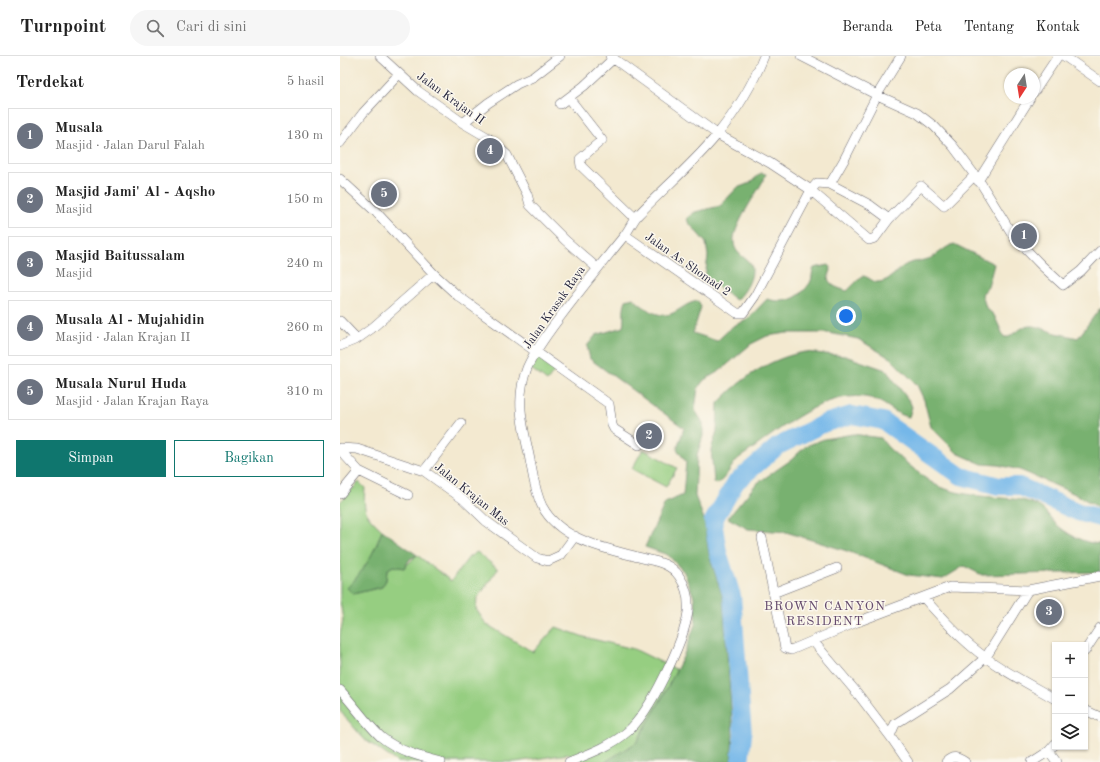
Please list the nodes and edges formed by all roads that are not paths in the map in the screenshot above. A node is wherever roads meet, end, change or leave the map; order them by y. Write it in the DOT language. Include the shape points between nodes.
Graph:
graph roads {
  1 [pos="380,56"];
  2 [pos="560,56"];
  3 [pos="764,56"];
  4 [pos="801,56"];
  5 [pos="901,56"];
  6 [pos="1058,56"];
  7 [pos="1064,56"];
  8 [pos="612,57"];
  9 [pos="399,74"];
  10 [pos="1100,81"];
  11 [pos="1040,83"];
  12 [pos="877,95"];
  13 [pos="569,98"];
  14 [pos="560,104"];
  15 [pos="1026,104"];
  16 [pos="463,123"];
  17 [pos="717,134"];
  18 [pos="340,143"];
  19 [pos="976,178"];
  20 [pos="340,179"];
  21 [pos="830,184"];
  22 [pos="811,190"];
  23 [pos="635,218"];
  24 [pos="889,219"];
  25 [pos="625,235"];
  26 [pos="1100,251"];
  27 [pos="596,268"];
  28 [pos="434,274"];
  29 [pos="340,321"];
  30 [pos="357,339"];
  31 [pos="340,346"];
  32 [pos="537,350"];
  33 [pos="461,423"];
  34 [pos="639,445"];
  35 [pos="340,449"];
  36 [pos="360,471"];
  37 [pos="424,471"];
  38 [pos="340,494"];
  39 [pos="408,495"];
  40 [pos="575,536"];
  41 [pos="762,538"];
  42 [pos="837,568"];
  43 [pos="1100,576"];
  44 [pos="1028,590"];
  45 [pos="773,593"];
  46 [pos="923,597"];
  47 [pos="1100,628"];
  48 [pos="813,641"];
  49 [pos="1088,646"];
  50 [pos="986,657"];
  51 [pos="340,690"];
  52 [pos="1052,697"];
  53 [pos="1088,711"];
  54 [pos="1100,717"];
  55 [pos="890,736"];
  56 [pos="1052,747"];
  57 [pos="1053,750"];
  58 [pos="441,762"];
  59 [pos="569,762"];
  60 [pos="908,762"];
  61 [pos="946,762"];
  62 [pos="965,762"];
  63 [pos="1032,762"];
  64 [pos="1057,762"];
  1 -- 9 [label="street, Jalan Krajan II"];
  2 -- 16 [label="street" via="533,77 488,103"];
  3 -- 17 [label="street, Jalan Krasak Raya" via="756,76"];
  4 -- 12 [label="street"];
  5 -- 12 [label="street"];
  6 -- 11 [label="street"];
  7 -- 10 [label="street"];
  8 -- 13 [label="street"];
  8 -- 17 [label="street"];
  9 -- 16 [label="street, Jalan Krajan II"];
  9 -- 18 [label="street" via="363,113"];
  12 -- 19 [label="street" via="917,113 934,126 953,146"];
  12 -- 21 [label="street"];
  13 -- 14 [label="street"];
  13 -- 23 [label="street" via="602,140 580,160 581,166"];
  15 -- 19 [label="street"];
  16 -- 27 [label="street, Jalan Krajan II" via="487,137 507,155 530,204"];
  17 -- 22 [label="street" via="770,163"];
  17 -- 23 [label="street, Jalan Krasak Raya" via="696,160"];
  19 -- 24 [label="street" via="944,206 921,186"];
  19 -- 26 [label="street" via="992,199 1014,237 1063,285"];
  20 -- 28 [label="street" via="377,213"];
  21 -- 22 [label="street" via="817,183"];
  21 -- 24 [label="street" via="870,205"];
  22 -- 24 [label="street" via="869,240 875,238"];
  22 -- 25 [label="street, Jalan As Shomad 2" via="755,296 743,313 736,313"];
  23 -- 25 [label="street, Jalan Krasak Raya"];
  25 -- 27 [label="street, Jalan Krasak Raya"];
  27 -- 32 [label="street, Jalan Krasak Raya"];
  28 -- 30 [label="street"];
  28 -- 32 [label="street" via="493,322"];
  29 -- 30 [label="street"];
  30 -- 31 [label="street"];
  32 -- 34 [label="street" via="610,404 614,429"];
  32 -- 40 [label="street, Jalan Krasak Raya" via="522,384 521,410 536,489 542,506 554,522"];
  33 -- 37 [label="street"];
  35 -- 36 [label="street"];
  35 -- 37 [label="street, Jalan Krajan Mas" via="357,449"];
  36 -- 38 [label="street"];
  36 -- 39 [label="street"];
  37 -- 40 [label="street, Jalan Krajan Mas" via="537,558 548,561 561,555"];
  40 -- 59 [label="street, Jalan Krasak Raya" via="599,547 666,564 678,574 686,588 688,613 669,669 636,722 628,732 615,740"];
  41 -- 45 [label="street"];
  42 -- 45 [label="street"];
  43 -- 44 [label="street"];
  44 -- 46 [label="street" via="950,587"];
  44 -- 50 [label="street"];
  45 -- 48 [label="street" via="785,648 791,650"];
  46 -- 48 [label="street"];
  46 -- 50 [label="street" via="946,624"];
  47 -- 49 [label="street"];
  48 -- 55 [label="street"];
  50 -- 52 [label="street"];
  50 -- 55 [label="street" via="950,689 895,724"];
  51 -- 58 [label="street" via="382,737 398,748"];
  53 -- 54 [label="street"];
  55 -- 60 [label="street"];
  56 -- 63 [label="street"];
  57 -- 64 [label="street"];
  61 -- 62 [label="street" via="952,757"];
}
